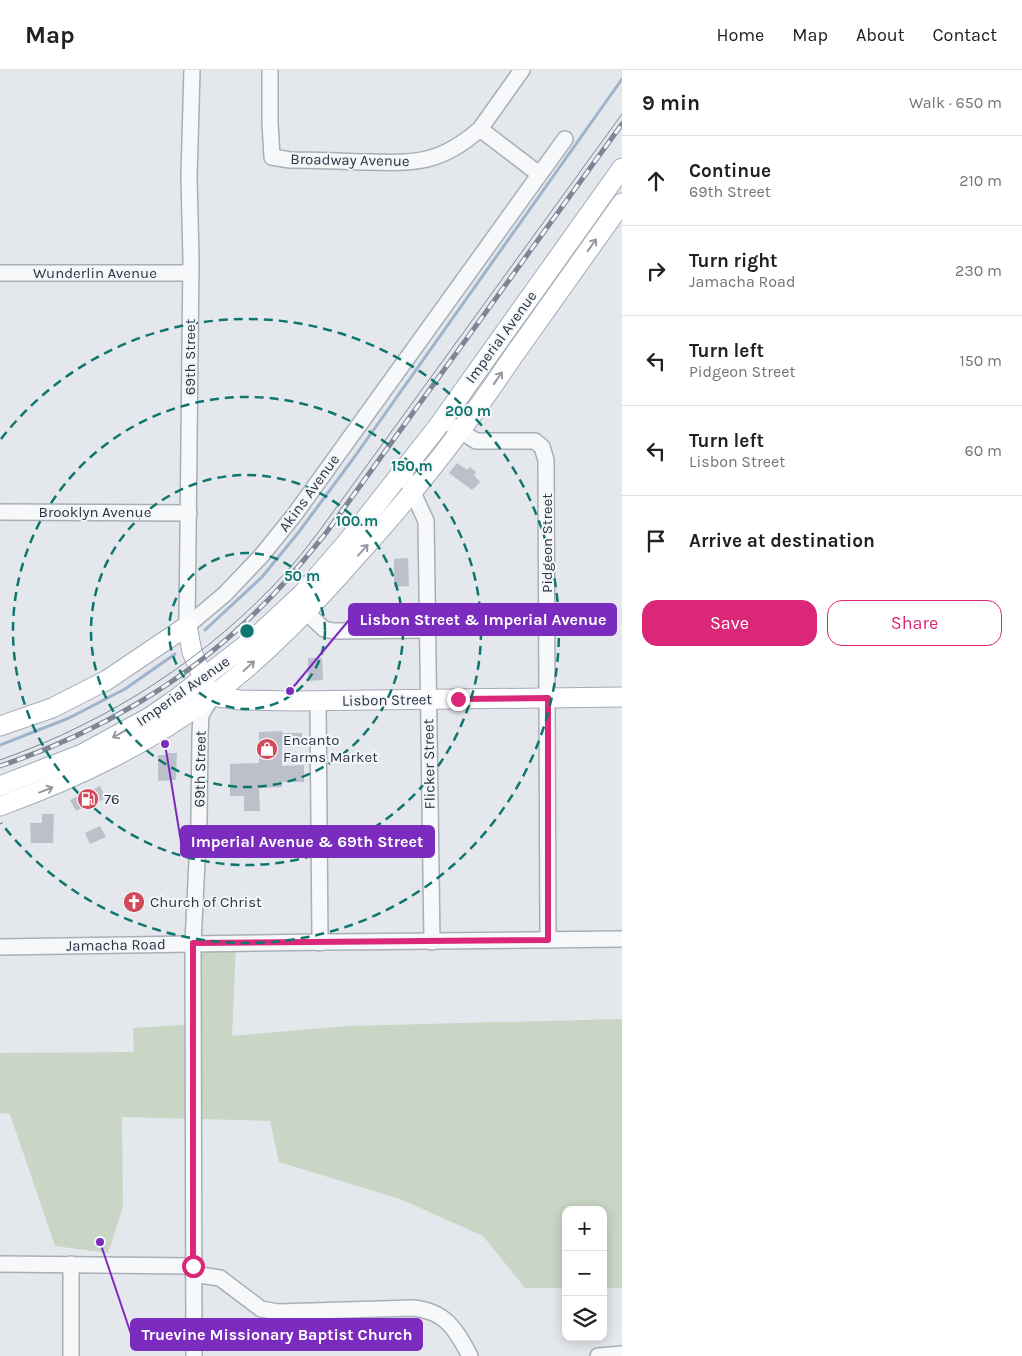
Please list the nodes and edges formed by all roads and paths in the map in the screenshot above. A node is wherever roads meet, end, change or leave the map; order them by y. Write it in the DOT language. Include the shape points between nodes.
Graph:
graph roads {
  1 [pos="192,70"];
  2 [pos="270,70"];
  3 [pos="516,72"];
  4 [pos="480,129"];
  5 [pos="565,140"];
  6 [pos="622,168"];
  7 [pos="539,174"];
  8 [pos="622,203"];
  9 [pos="0,273"];
  10 [pos="190,273"];
  11 [pos="443,418"];
  12 [pos="460,432"];
  13 [pos="403,471"];
  14 [pos="412,491"];
  15 [pos="0,512"];
  16 [pos="189,512"];
  17 [pos="306,612"];
  18 [pos="187,626"];
  19 [pos="428,630"];
  20 [pos="203,679"];
  21 [pos="212,696"];
  22 [pos="622,697"];
  23 [pos="548,698"];
  24 [pos="428,700"];
  25 [pos="318,701"];
  26 [pos="0,726"];
  27 [pos="0,786"];
  28 [pos="0,806"];
  29 [pos="622,939"];
  30 [pos="548,940"];
  31 [pos="432,942"];
  32 [pos="193,943"];
  33 [pos="320,943"];
  34 [pos="0,947"];
  35 [pos="0,1264"];
  36 [pos="71,1264"];
  37 [pos="193,1270"];
  38 [pos="622,1354"];
  39 [pos="71,1356"];
  40 [pos="194,1356"];
  41 [pos="470,1356"];
  42 [pos="598,1356"];
  1 -- 10 [label="street, 69th Street"];
  2 -- 4 [label="street, Broadway Avenue" via="272,157 408,163 452,150"];
  3 -- 4 [label="street, Broadway Avenue"];
  4 -- 7 [label="street"];
  5 -- 7 [label="street, Akins Avenue"];
  6 -- 11 [label="main road, Imperial Avenue"];
  7 -- 18 [label="street, Akins Avenue" via="295,514 225,594"];
  12 -- 8 [label="main road, Imperial Avenue, one-way"];
  9 -- 10 [label="street, Wunderlin Avenue"];
  10 -- 16 [label="street, 69th Street"];
  11 -- 12 [label="street"];
  11 -- 13 [label="main road, Imperial Avenue"];
  12 -- 14 [label="main road, Imperial Avenue"];
  12 -- 23 [label="street, Pidgeon Street" via="476,441 536,442 542,447 546,460"];
  13 -- 14 [label="street, Flicker Street"];
  13 -- 20 [label="main road, Imperial Avenue" via="302,594 256,637"];
  17 -- 14 [label="main road, Imperial Avenue, one-way"];
  14 -- 19 [label="street, Flicker Street" via="426,521"];
  15 -- 16 [label="street, Brooklyn Avenue"];
  16 -- 18 [label="street, 69th Street"];
  17 -- 19 [label="street" via="324,628 334,631"];
  21 -- 17 [label="main road, Imperial Avenue, one-way" via="246,669"];
  18 -- 20 [label="main road, 69th Street" via="192,652"];
  18 -- 26 [label="main road, Akins Avenue" via="107,680 52,708"];
  19 -- 24 [label="street, Flicker Street"];
  20 -- 21 [label="main road, 69th Street"];
  20 -- 27 [label="main road, Imperial Avenue, one-way" via="150,717 82,754"];
  21 -- 25 [label="main road, Lisbon Street" via="240,700"];
  28 -- 21 [label="main road, Imperial Avenue, one-way" via="51,788 115,758"];
  21 -- 32 [label="street, 69th Street" via="201,715"];
  22 -- 23 [label="main road, Lisbon Street"];
  23 -- 24 [label="main road, Lisbon Street"];
  23 -- 30 [label="street, Pidgeon Street"];
  24 -- 25 [label="main road, Lisbon Street"];
  24 -- 31 [label="street, Flicker Street"];
  25 -- 33 [label="street"];
  29 -- 30 [label="street, Jamacha Road"];
  30 -- 31 [label="street, Jamacha Road"];
  31 -- 33 [label="street, Jamacha Road"];
  32 -- 33 [label="street, Jamacha Road"];
  32 -- 34 [label="street, Jamacha Road"];
  32 -- 37 [label="street, 69th Street"];
  35 -- 36 [label="street"];
  36 -- 37 [label="street"];
  36 -- 39 [label="street"];
  37 -- 40 [label="street, 69th Street"];
  37 -- 41 [label="street" via="220,1278 261,1309 278,1312 413,1308 429,1311 450,1324"];
  38 -- 42 [label="street"];
}
